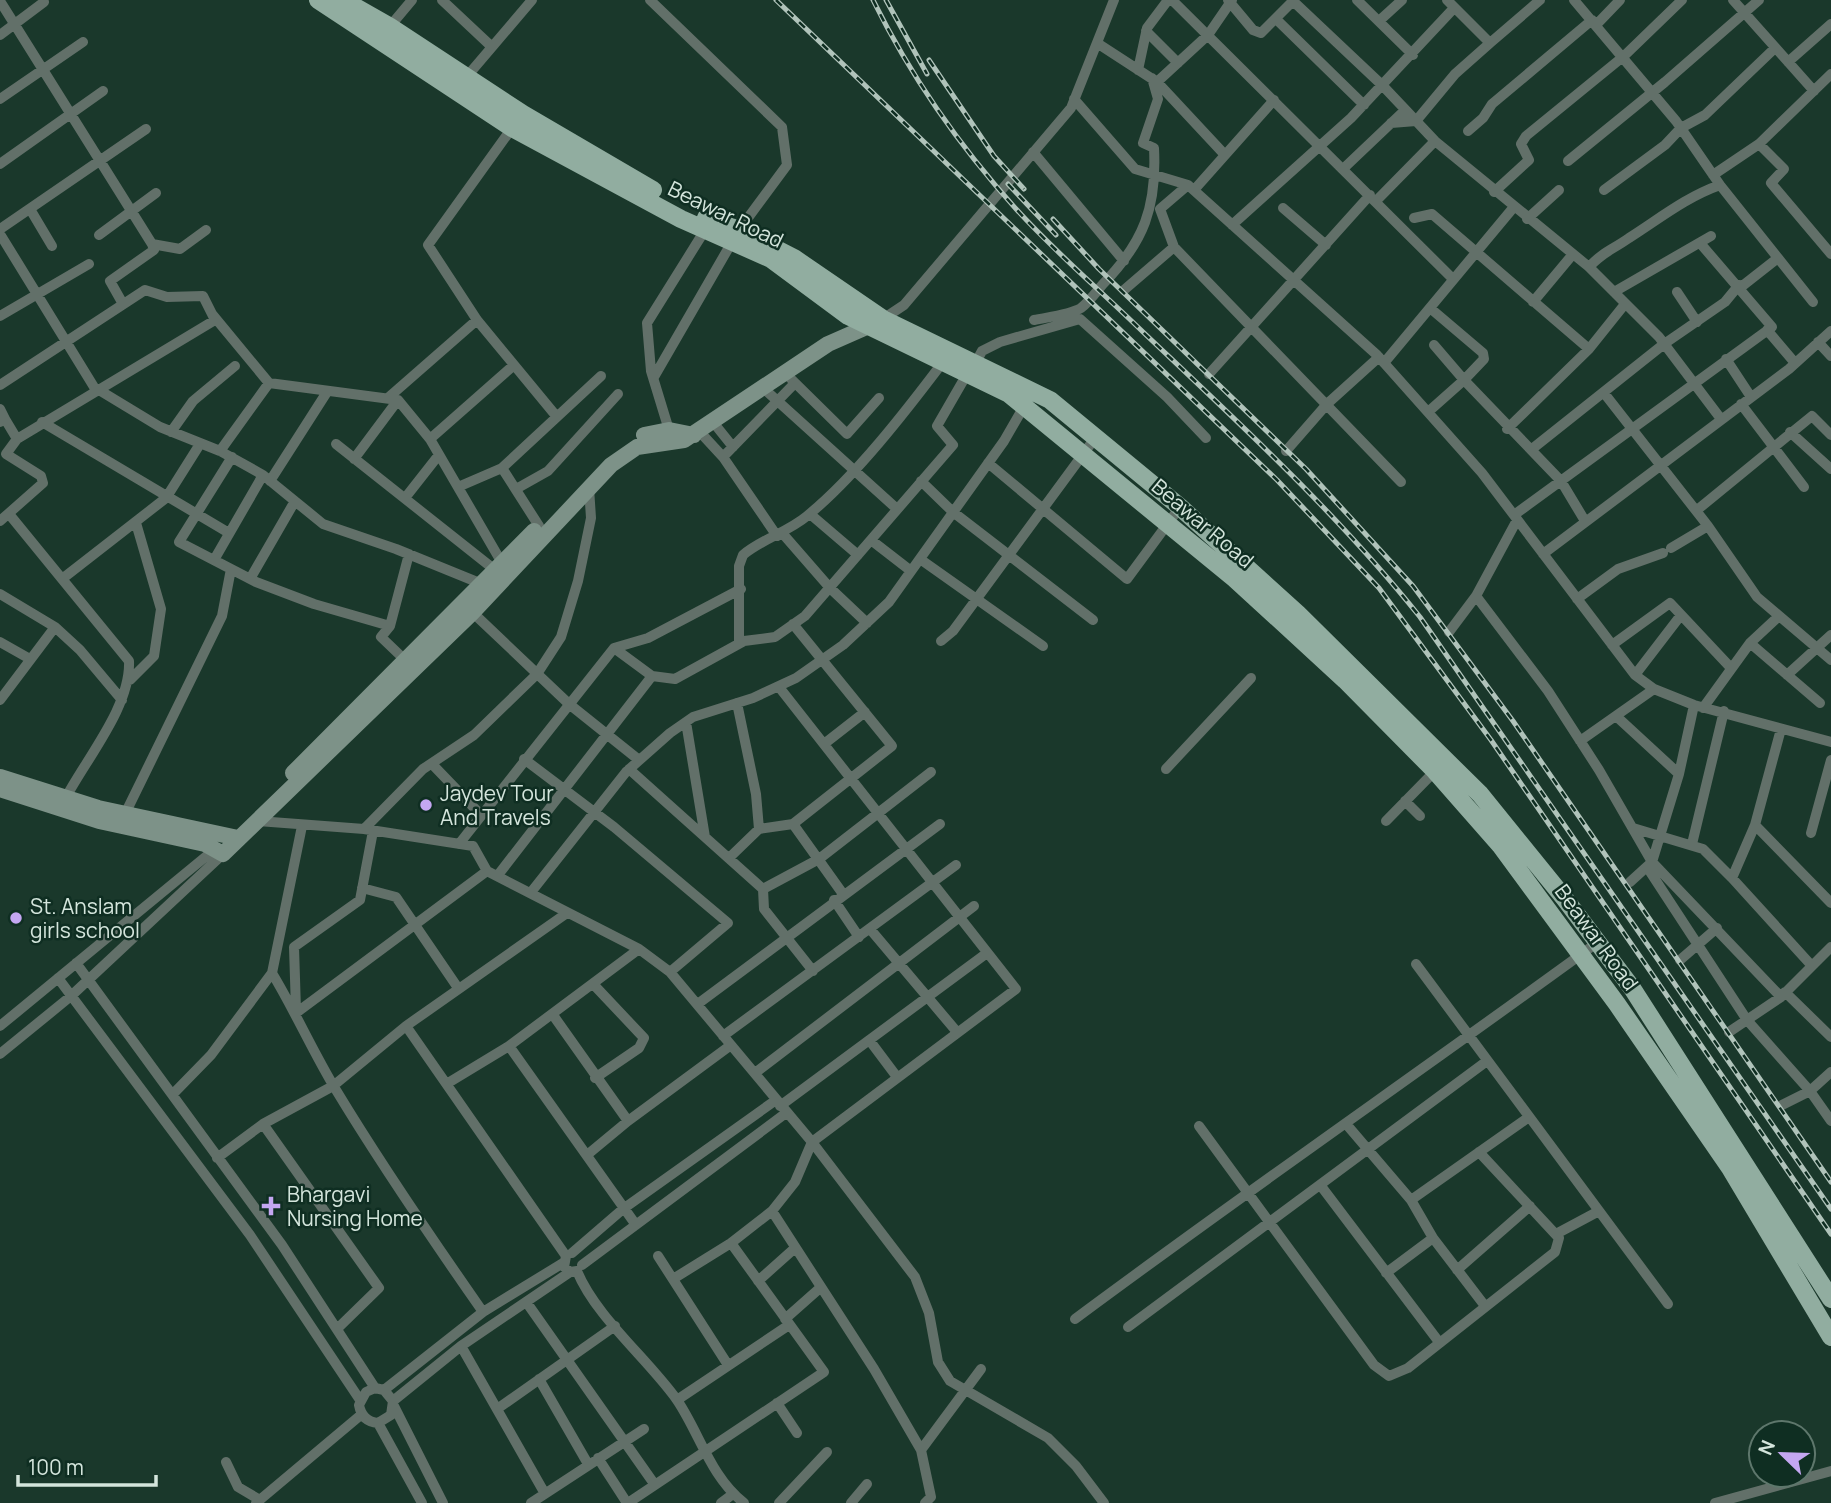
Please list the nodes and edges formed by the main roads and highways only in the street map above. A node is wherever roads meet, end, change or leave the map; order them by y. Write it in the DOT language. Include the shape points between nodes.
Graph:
graph roads {
  1 [pos="318,0"];
  2 [pos="343,0"];
  3 [pos="385,33"];
  4 [pos="736,236"];
  5 [pos="876,323"];
  6 [pos="971,368"];
  7 [pos="1029,398"];
  8 [pos="1415,740"];
  9 [pos="1831,1299"];
  10 [pos="1831,1337"];
  1 -- 3 [label="main road, Beawar Road"];
  2 -- 3 [label="main road, Beawar Road"];
  3 -- 4 [label="main road, Beawar Road"];
  3 -- 4 [label="main road, Beawar Road" via="454,91 512,128 705,230"];
  4 -- 5 [label="main road, Beawar Road" via="837,309"];
  5 -- 6 [label="main road, Beawar Road"];
  5 -- 6 [label="main road, Beawar Road" via="943,362"];
  6 -- 7 [label="main road, Beawar Road"];
  7 -- 8 [label="main road, Beawar Road" via="1083,454"];
  7 -- 8 [label="main road, Beawar Road" via="1050,400 1180,507 1298,614"];
  8 -- 9 [label="main road, Beawar Road" via="1480,794 1598,942"];
  8 -- 10 [label="main road, Beawar Road" via="1581,954 1730,1168"];
}
